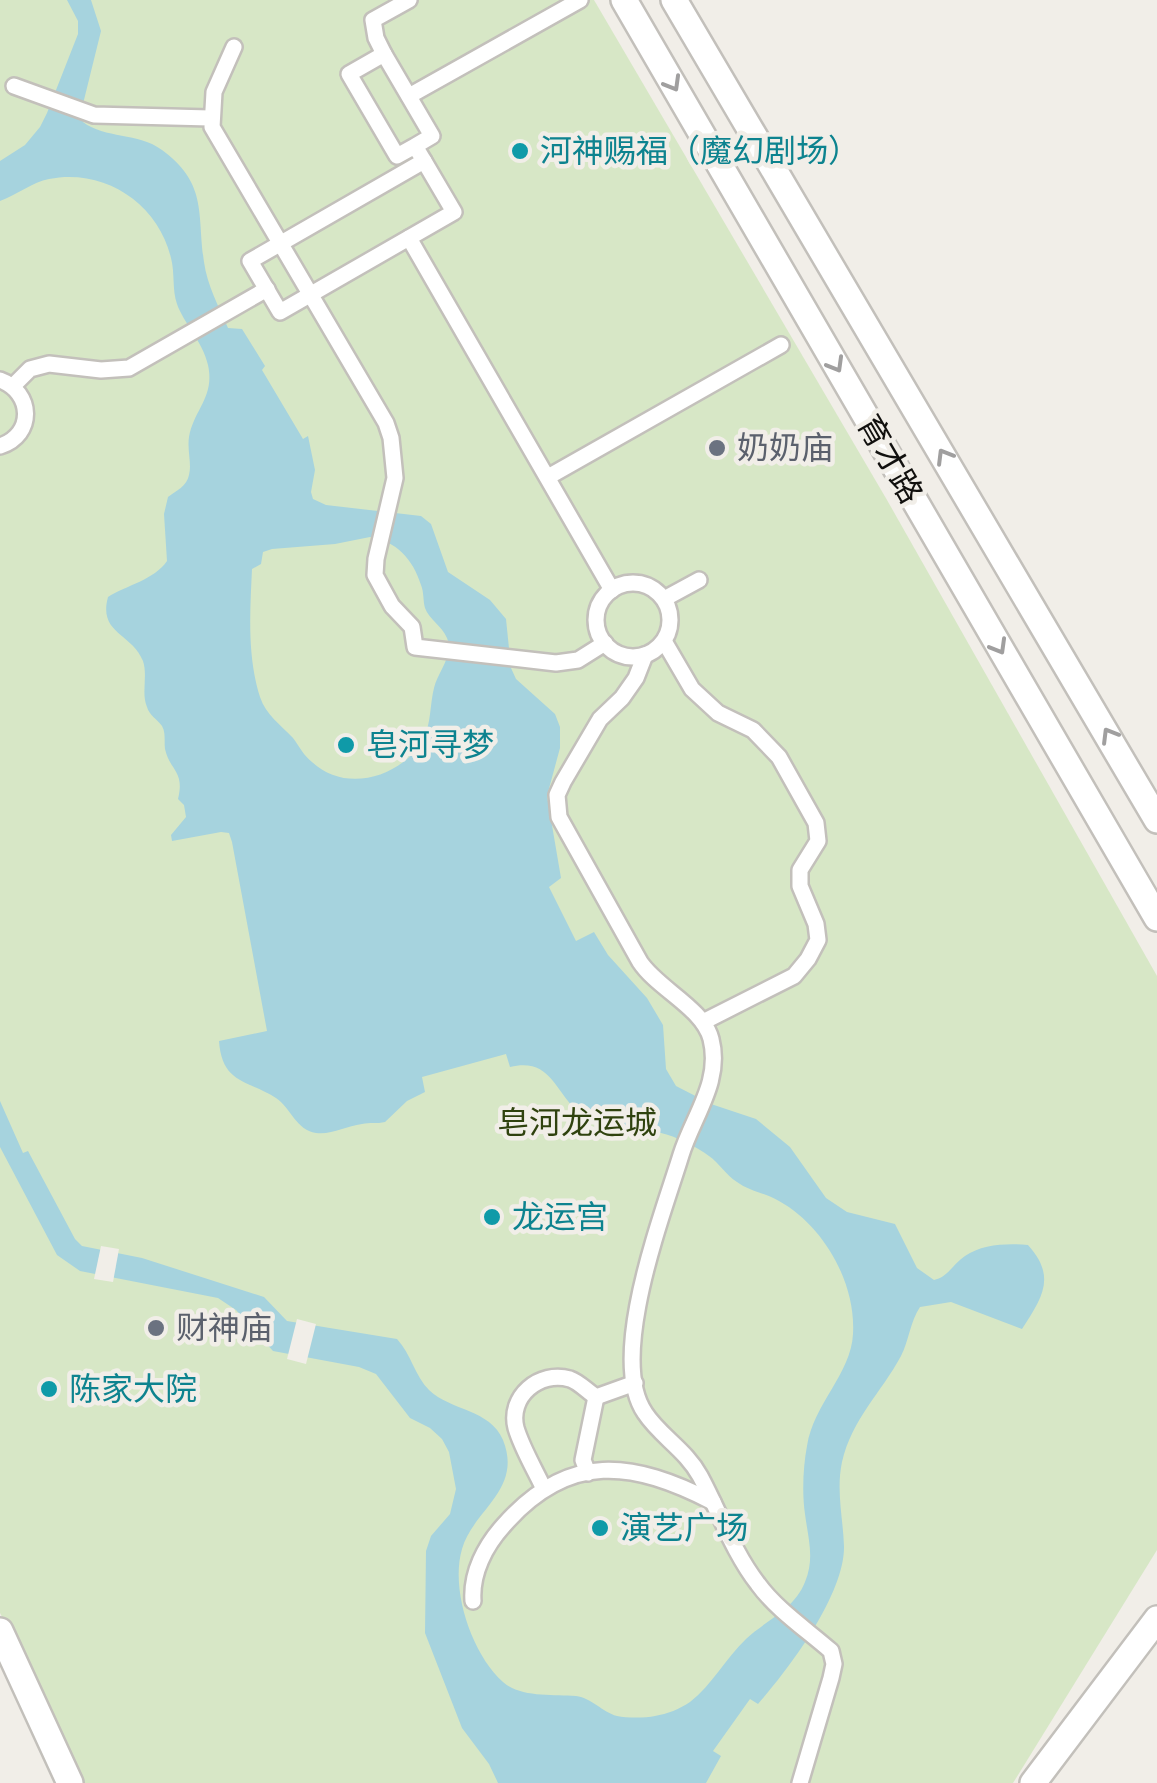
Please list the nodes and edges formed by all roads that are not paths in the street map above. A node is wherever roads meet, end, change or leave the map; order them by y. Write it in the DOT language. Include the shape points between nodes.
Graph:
graph roads {
  1 [pos="410,0"];
  2 [pos="580,0"];
  3 [pos="624,0"];
  4 [pos="674,0"];
  5 [pos="234,47"];
  6 [pos="384,54"];
  7 [pos="14,86"];
  8 [pos="409,96"];
  9 [pos="210,118"];
  10 [pos="419,153"];
  11 [pos="409,238"];
  12 [pos="280,244"];
  13 [pos="266,289"];
  14 [pos="310,295"];
  15 [pos="781,344"];
  16 [pos="7,383"];
  17 [pos="0,446"];
  18 [pos="548,478"];
  19 [pos="699,580"];
  20 [pos="612,590"];
  21 [pos="664,600"];
  22 [pos="664,641"];
  23 [pos="606,643"];
  24 [pos="644,655"];
  25 [pos="1157,820"];
  26 [pos="1157,918"];
  27 [pos="703,1022"];
  28 [pos="635,1383"];
  29 [pos="596,1397"];
  30 [pos="588,1473"];
  31 [pos="543,1487"];
  32 [pos="714,1502"];
  33 [pos="473,1601"];
  34 [pos="1157,1619"];
  35 [pos="0,1631"];
  36 [pos="70,1783"];
  37 [pos="800,1783"];
  38 [pos="1033,1783"];
  1 -- 6 [label="street" via="373,20"];
  2 -- 8 [label="street"];
  3 -- 26 [label="street, 育才路, one-way"];
  25 -- 4 [label="street, 育才路, one-way"];
  5 -- 9 [label="street"];
  6 -- 8 [label="street"];
  6 -- 10 [label="street" via="349,74 397,156"];
  7 -- 9 [label="street" via="94,115"];
  8 -- 10 [label="street" via="432,136"];
  9 -- 12 [label="street"];
  10 -- 11 [label="street" via="454,212"];
  10 -- 12 [label="street"];
  11 -- 14 [label="street"];
  11 -- 18 [label="street"];
  12 -- 13 [label="street" via="250,262"];
  12 -- 14 [label="street"];
  13 -- 14 [label="street" via="280,312"];
  13 -- 16 [label="street" via="129,368 49,364"];
  14 -- 23 [label="street" via="391,438 395,478 375,575 412,626 416,647 556,663 578,660"];
  15 -- 18 [label="street"];
  16 -- 17 [label="street" via="26,404 27,416 17,436"];
  18 -- 20 [label="street"];
  19 -- 21 [label="street"];
  20 -- 21 [label="street" via="642,584"];
  20 -- 23 [label="street" via="596,614"];
  21 -- 22 [label="street" via="670,618"];
  22 -- 24 [label="street"];
  22 -- 27 [label="street" via="692,689 718,714 753,730 779,757 816,823 818,841 800,870 818,940 808,959 794,976"];
  23 -- 24 [label="street" via="620,654"];
  24 -- 27 [label="street" via="636,678 585,740 557,806 640,962"];
  27 -- 28 [label="street" via="713,1054 711,1084 683,1149 638,1294"];
  28 -- 29 [label="street"];
  28 -- 32 [label="street" via="646,1415 677,1445"];
  29 -- 30 [label="street" via="583,1460"];
  29 -- 31 [label="street" via="558,1377 521,1394 516,1427"];
  30 -- 31 [label="street"];
  30 -- 32 [label="street" via="646,1474"];
  31 -- 33 [label="street" via="481,1557"];
  32 -- 37 [label="street" via="759,1586 830,1651 834,1664"];
  34 -- 38 [label="street"];
  35 -- 36 [label="street"];
}
